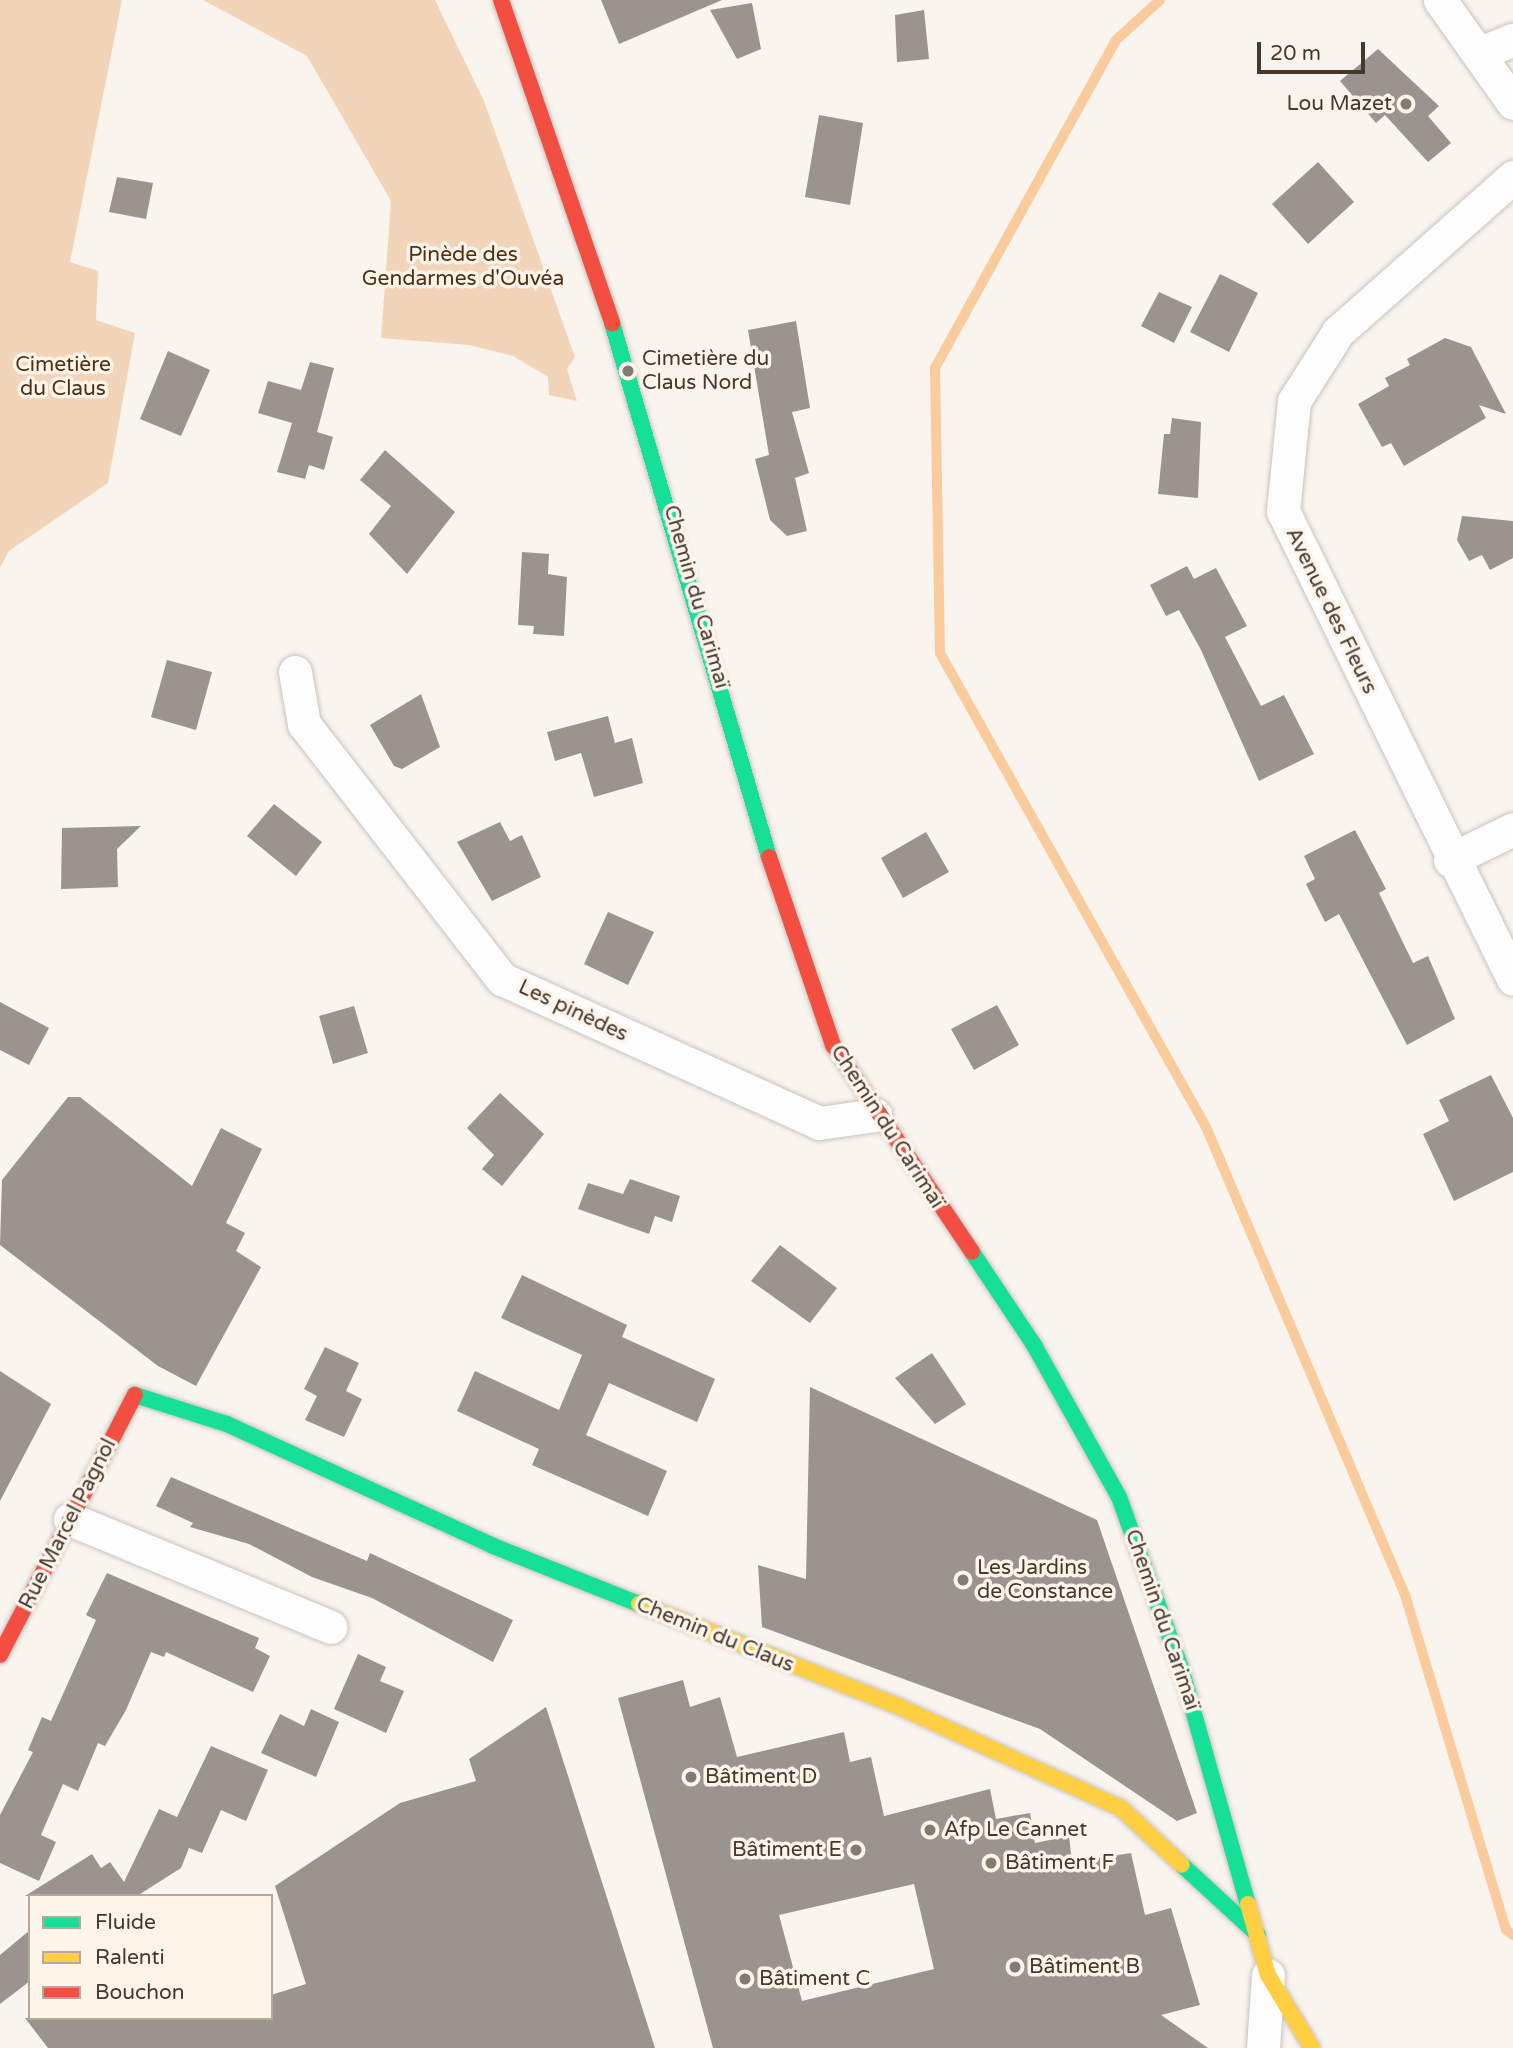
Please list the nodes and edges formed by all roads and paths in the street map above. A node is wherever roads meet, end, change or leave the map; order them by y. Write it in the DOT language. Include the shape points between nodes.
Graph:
graph roads {
  1 [pos="484,0"];
  2 [pos="501,0"];
  3 [pos="1440,0"];
  4 [pos="1513,40"];
  5 [pos="1480,53"];
  6 [pos="527,85"];
  7 [pos="1513,103"];
  8 [pos="1513,177"];
  9 [pos="295,672"];
  10 [pos="1513,829"];
  11 [pos="1450,860"];
  12 [pos="1513,979"];
  13 [pos="875,1115"];
  14 [pos="136,1393"];
  15 [pos="70,1519"];
  16 [pos="331,1628"];
  17 [pos="0,1655"];
  18 [pos="1258,1935"];
  19 [pos="1268,1975"];
  20 [pos="1263,2048"];
  21 [pos="1312,2048"];
  1 -- 6 [label="main road, Chemin du Carimaï"];
  2 -- 6 [label="main road, Chemin du Carimaï"];
  3 -- 5 [label="street"];
  4 -- 5 [label="street"];
  5 -- 7 [label="street"];
  6 -- 13 [label="main road, Chemin du Carimaï" via="593,260 658,465 796,947 833,1045"];
  8 -- 11 [label="street, Avenue des Fleurs" via="1338,332 1294,401 1283,511"];
  9 -- 13 [label="street, Les pinèdes" via="304,724 502,979 819,1123"];
  10 -- 11 [label="street"];
  11 -- 12 [label="street, Avenue des Fleurs"];
  13 -- 18 [label="main road, Chemin du Carimaï" via="1034,1345 1119,1497 1181,1668"];
  14 -- 15 [label="main road, Rue Marcel Pagnol"];
  14 -- 18 [label="main road, Chemin du Claus" via="227,1424 493,1546 900,1707 1121,1808"];
  15 -- 16 [label="street"];
  15 -- 17 [label="main road, Rue Marcel Pagnol"];
  18 -- 19 [label="main road, Chemin du Carimaï"];
  19 -- 20 [label="street"];
  19 -- 21 [label="main road, Chemin du Carimaï"];
}
